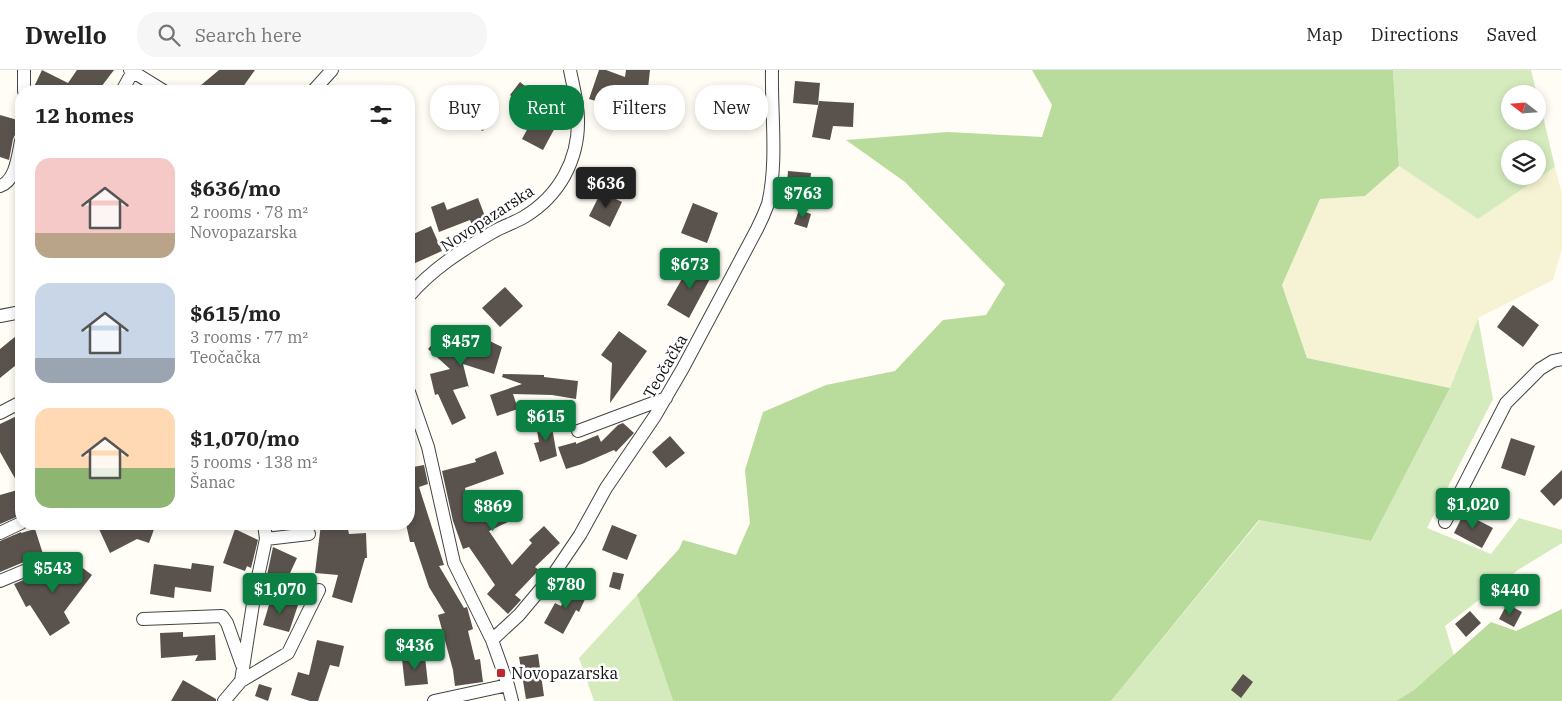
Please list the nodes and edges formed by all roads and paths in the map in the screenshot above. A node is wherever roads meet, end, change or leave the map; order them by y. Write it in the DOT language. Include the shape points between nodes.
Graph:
graph roads {
  1 [pos="24,70"];
  2 [pos="332,70"];
  3 [pos="570,70"];
  4 [pos="772,70"];
  5 [pos="132,71"];
  6 [pos="24,85"];
  7 [pos="125,85"];
  8 [pos="154,85"];
  9 [pos="318,85"];
  10 [pos="15,163"];
  11 [pos="0,186"];
  12 [pos="415,290"];
  13 [pos="15,313"];
  14 [pos="0,316"];
  15 [pos="1562,359"];
  16 [pos="666,398"];
  17 [pos="15,405"];
  18 [pos="415,409"];
  19 [pos="0,413"];
  20 [pos="578,432"];
  21 [pos="1445,522"];
  22 [pos="15,526"];
  23 [pos="265,530"];
  24 [pos="0,533"];
  25 [pos="309,534"];
  26 [pos="266,540"];
  27 [pos="48,561"];
  28 [pos="0,581"];
  29 [pos="319,590"];
  30 [pos="143,619"];
  31 [pos="492,640"];
  32 [pos="242,674"];
  33 [pos="508,684"];
  34 [pos="224,701"];
  35 [pos="434,701"];
  36 [pos="512,701"];
  1 -- 6 [label="street"];
  2 -- 9 [label="street"];
  3 -- 12 [label="street, Novopazarska" via="578,118 569,168 560,186 525,216 458,253"];
  4 -- 16 [label="street, Teočačka" via="772,183 767,206"];
  5 -- 7 [label="street"];
  5 -- 8 [label="street"];
  10 -- 11 [label="street" via="12,174"];
  13 -- 14 [label="street"];
  15 -- 21 [label="street" via="1540,370 1506,403"];
  16 -- 20 [label="street"];
  16 -- 31 [label="street, Teočačka" via="555,572 519,615"];
  17 -- 19 [label="street"];
  18 -- 31 [label="street" via="428,447 454,563"];
  22 -- 24 [label="street"];
  23 -- 26 [label="street"];
  25 -- 26 [label="street"];
  26 -- 32 [label="street"];
  27 -- 28 [label="street"];
  29 -- 32 [label="street" via="288,653"];
  30 -- 32 [label="street" via="222,616 227,622"];
  31 -- 33 [label="street"];
  32 -- 34 [label="street"];
  33 -- 35 [label="street"];
  33 -- 36 [label="street"];
}
